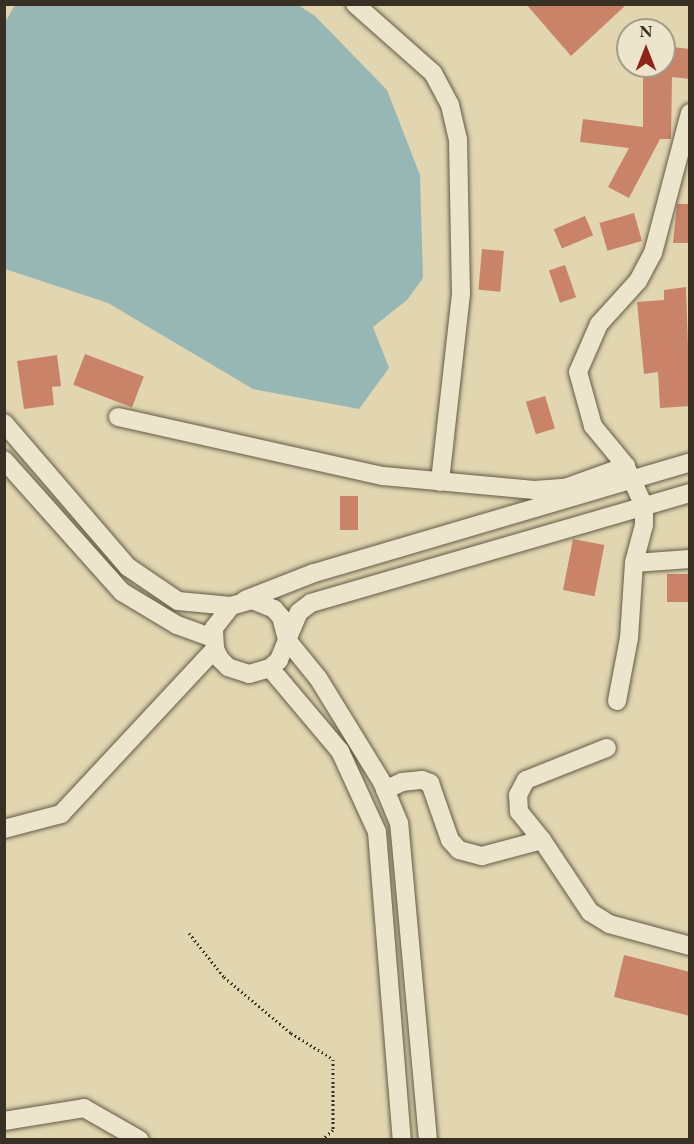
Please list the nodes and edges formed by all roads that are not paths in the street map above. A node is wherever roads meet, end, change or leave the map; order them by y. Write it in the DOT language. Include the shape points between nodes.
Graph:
graph roads {
  1 [pos="355,4"];
  2 [pos="690,113"];
  3 [pos="118,417"];
  4 [pos="4,423"];
  5 [pos="4,460"];
  6 [pos="690,462"];
  7 [pos="628,472"];
  8 [pos="440,482"];
  9 [pos="690,493"];
  10 [pos="644,506"];
  11 [pos="690,559"];
  12 [pos="634,563"];
  13 [pos="235,604"];
  14 [pos="287,640"];
  15 [pos="214,643"];
  16 [pos="270,668"];
  17 [pos="617,701"];
  18 [pos="607,748"];
  19 [pos="385,790"];
  20 [pos="4,829"];
  21 [pos="542,840"];
  22 [pos="690,946"];
  23 [pos="4,1121"];
  24 [pos="140,1140"];
  25 [pos="402,1140"];
  26 [pos="428,1140"];
  1 -- 8 [label="street" via="433,74 450,105 458,139 461,294"];
  2 -- 7 [label="street" via="653,253 638,281 599,324 578,372 593,426"];
  3 -- 8 [label="street" via="383,476"];
  4 -- 13 [label="street" via="128,567 178,601"];
  5 -- 15 [label="street" via="122,592"];
  6 -- 7 [label="street"];
  7 -- 8 [label="street" via="565,488 534,490"];
  7 -- 10 [label="street"];
  7 -- 13 [label="street" via="314,573"];
  9 -- 10 [label="street"];
  10 -- 12 [label="street" via="644,525"];
  10 -- 14 [label="street" via="311,603 299,612"];
  11 -- 12 [label="street"];
  12 -- 17 [label="street" via="629,638"];
  13 -- 14 [label="street" via="252,600 274,609"];
  13 -- 15 [label="street" via="218,619"];
  14 -- 16 [label="street" via="279,660"];
  14 -- 19 [label="street" via="318,678"];
  15 -- 16 [label="street" via="228,666 238,672 249,674"];
  15 -- 20 [label="street" via="61,814"];
  16 -- 25 [label="street" via="340,751 376,832"];
  18 -- 21 [label="street" via="526,780 518,795 519,812"];
  19 -- 21 [label="street" via="402,782 430,783 450,840 459,850 482,856"];
  19 -- 26 [label="street" via="399,823"];
  21 -- 22 [label="street" via="590,912 609,924"];
  23 -- 24 [label="street" via="84,1107"];
}
